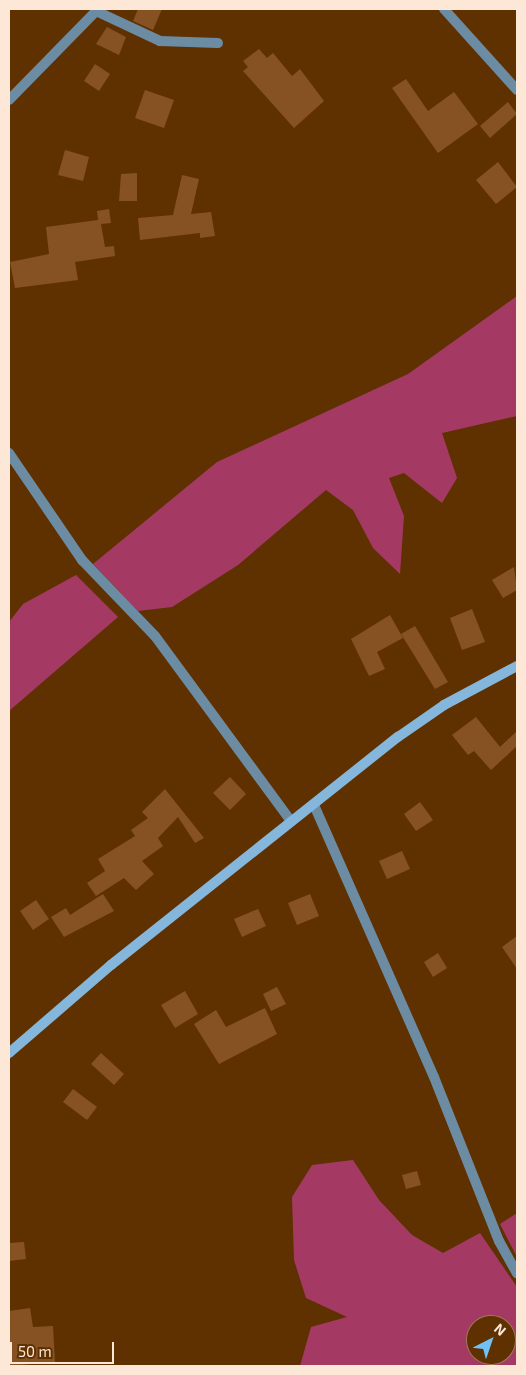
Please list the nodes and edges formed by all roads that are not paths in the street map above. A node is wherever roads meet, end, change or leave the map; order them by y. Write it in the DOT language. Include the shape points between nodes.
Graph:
graph roads {
  1 [pos="444,9"];
  2 [pos="97,10"];
  3 [pos="218,43"];
  4 [pos="517,90"];
  5 [pos="9,100"];
  6 [pos="9,452"];
  7 [pos="517,666"];
  8 [pos="314,805"];
  9 [pos="291,821"];
  10 [pos="9,1053"];
  11 [pos="517,1273"];
  1 -- 4 [label="street"];
  2 -- 3 [label="street" via="160,41"];
  2 -- 5 [label="street"];
  6 -- 9 [label="street" via="82,560 155,636"];
  7 -- 8 [label="street" via="444,705"];
  8 -- 9 [label="street"];
  8 -- 11 [label="street" via="434,1077 499,1241"];
  9 -- 10 [label="street"];
}
